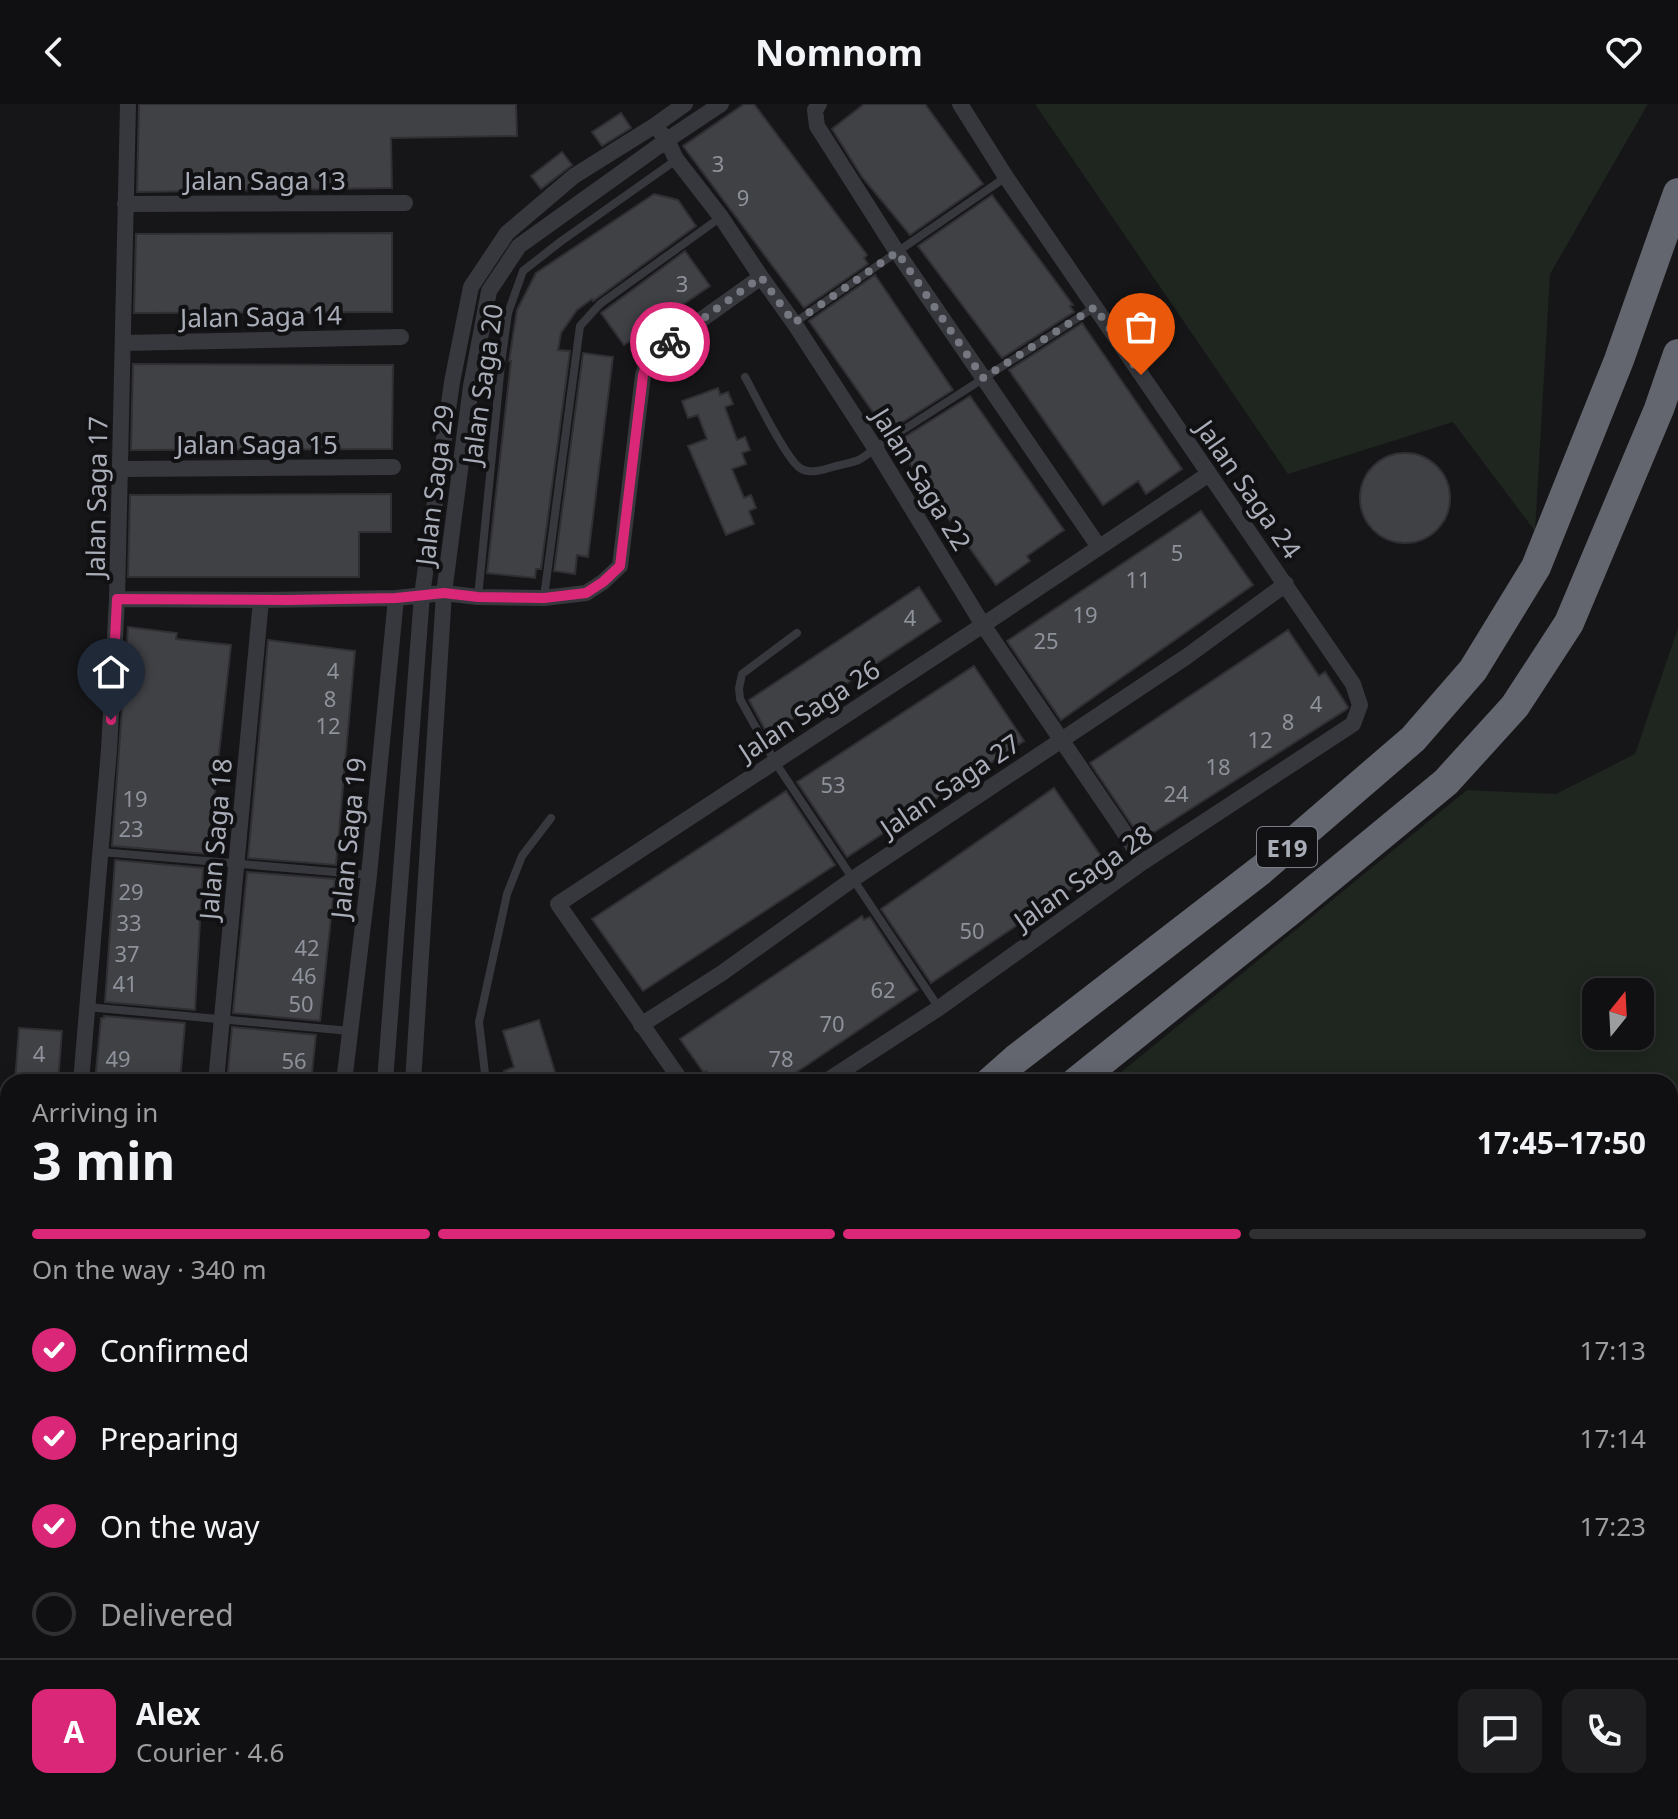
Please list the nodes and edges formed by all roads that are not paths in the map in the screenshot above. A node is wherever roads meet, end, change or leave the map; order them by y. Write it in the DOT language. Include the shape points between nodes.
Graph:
graph roads {
  1 [pos="128,104"];
  2 [pos="685,104"];
  3 [pos="721,104"];
  4 [pos="960,104"];
  5 [pos="817,107"];
  6 [pos="654,126"];
  7 [pos="667,140"];
  8 [pos="676,159"];
  9 [pos="1006,177"];
  10 [pos="1678,193"];
  11 [pos="405,203"];
  12 [pos="125,204"];
  13 [pos="721,217"];
  14 [pos="897,252"];
  15 [pos="761,277"];
  16 [pos="1095,307"];
  17 [pos="794,323"];
  18 [pos="401,337"];
  19 [pos="123,343"];
  20 [pos="1678,354"];
  21 [pos="745,377"];
  22 [pos="983,378"];
  23 [pos="875,448"];
  24 [pos="393,467"];
  25 [pos="121,469"];
  26 [pos="1209,474"];
  27 [pos="1099,547"];
  28 [pos="1286,584"];
  29 [pos="444,593"];
  30 [pos="422,595"];
  31 [pos="478,597"];
  32 [pos="396,598"];
  33 [pos="544,598"];
  34 [pos="117,599"];
  35 [pos="261,600"];
  36 [pos="983,625"];
  37 [pos="797,633"];
  38 [pos="1360,705"];
  39 [pos="1061,740"];
  40 [pos="775,762"];
  41 [pos="551,818"];
  42 [pos="101,852"];
  43 [pos="1143,862"];
  44 [pos="236,865"];
  45 [pos="369,875"];
  46 [pos="853,879"];
  47 [pos="87,1007"];
  48 [pos="939,1008"];
  49 [pos="222,1019"];
  50 [pos="641,1025"];
  51 [pos="351,1031"];
  52 [pos="82,1074"];
  53 [pos="217,1074"];
  54 [pos="345,1074"];
  55 [pos="386,1074"];
  56 [pos="414,1074"];
  57 [pos="485,1074"];
  58 [pos="676,1074"];
  59 [pos="837,1074"];
  60 [pos="999,1074"];
  61 [pos="1086,1074"];
  1 -- 12 [label="street, Jalan Saga 17"];
  2 -- 6 [label="street, Jalan Saga 29"];
  3 -- 7 [label="street, Jalan Saga 29"];
  4 -- 9 [label="street, Jalan Saga 24"];
  5 -- 14 [label="street" via="817,126"];
  6 -- 7 [label="street, Jalan Saga 22"];
  6 -- 30 [label="street, Jalan Saga 29" via="574,176 507,233 471,287"];
  7 -- 8 [label="street, Jalan Saga 22"];
  7 -- 29 [label="street, Jalan Saga 29" via="519,246 489,291"];
  8 -- 13 [label="street, Jalan Saga 22"];
  8 -- 31 [label="lane, Jalan Saga 20" via="523,271 508,313"];
  9 -- 14 [label="lane"];
  9 -- 16 [label="street, Jalan Saga 24"];
  10 -- 60 [label="highway, E19" via="1619,360 1536,567 1473,670 1413,739 1261,870"];
  11 -- 12 [label="street, Jalan Saga 13"];
  12 -- 19 [label="street, Jalan Saga 17"];
  13 -- 15 [label="street, Jalan Saga 22"];
  13 -- 33 [label="lane" via="600,304 580,326"];
  14 -- 17 [label="lane"];
  14 -- 22 [label="street"];
  15 -- 17 [label="street, Jalan Saga 22"];
  15 -- 33 [label="street" via="647,362 620,566 586,593"];
  16 -- 22 [label="lane"];
  16 -- 26 [label="street, Jalan Saga 24"];
  17 -- 23 [label="street, Jalan Saga 22"];
  18 -- 19 [label="street, Jalan Saga 14"];
  19 -- 25 [label="street, Jalan Saga 17"];
  20 -- 61 [label="highway, E19" via="1569,623 1515,706 1446,782"];
  21 -- 23 [label="lane" via="798,468 808,471 860,461"];
  22 -- 23 [label="lane"];
  22 -- 27 [label="street"];
  23 -- 36 [label="street, Jalan Saga 22"];
  24 -- 25 [label="street, Jalan Saga 15"];
  25 -- 34 [label="street, Jalan Saga 17"];
  26 -- 27 [label="street, Jalan Saga 26"];
  26 -- 28 [label="street, Jalan Saga 24"];
  27 -- 36 [label="street, Jalan Saga 26"];
  28 -- 38 [label="street, Jalan Saga 24" via="1353,684"];
  28 -- 39 [label="street, Jalan Saga 27"];
  29 -- 30 [label="street"];
  29 -- 31 [label="street"];
  29 -- 56 [label="street, Jalan Saga 29"];
  30 -- 32 [label="street"];
  30 -- 55 [label="street, Jalan Saga 29"];
  31 -- 33 [label="street"];
  32 -- 35 [label="street"];
  32 -- 45 [label="street, Jalan Saga 19"];
  34 -- 35 [label="street"];
  34 -- 42 [label="street, Jalan Saga 17"];
  35 -- 44 [label="street, Jalan Saga 18"];
  36 -- 39 [label="street, Jalan Saga 22"];
  36 -- 40 [label="street, Jalan Saga 26"];
  37 -- 40 [label="lane" via="742,674 739,688"];
  38 -- 43 [label="street, Jalan Saga 28" via="1353,724"];
  39 -- 43 [label="street, Jalan Saga 22"];
  39 -- 46 [label="street, Jalan Saga 27"];
  40 -- 46 [label="lane"];
  40 -- 50 [label="street, Jalan Saga 26" via="558,904"];
  41 -- 57 [label="lane" via="522,856 507,894 479,1022"];
  42 -- 44 [label="lane"];
  42 -- 47 [label="street, Jalan Saga 17"];
  43 -- 48 [label="street, Jalan Saga 28"];
  44 -- 45 [label="lane"];
  44 -- 49 [label="street, Jalan Saga 18"];
  45 -- 51 [label="street, Jalan Saga 19"];
  46 -- 48 [label="lane"];
  46 -- 50 [label="street, Jalan Saga 27"];
  47 -- 49 [label="lane"];
  47 -- 52 [label="street, Jalan Saga 17"];
  48 -- 59 [label="street, Jalan Saga 28"];
  49 -- 51 [label="lane"];
  49 -- 53 [label="street, Jalan Saga 18"];
  50 -- 58 [label="street"];
  51 -- 54 [label="street, Jalan Saga 19"];
}
